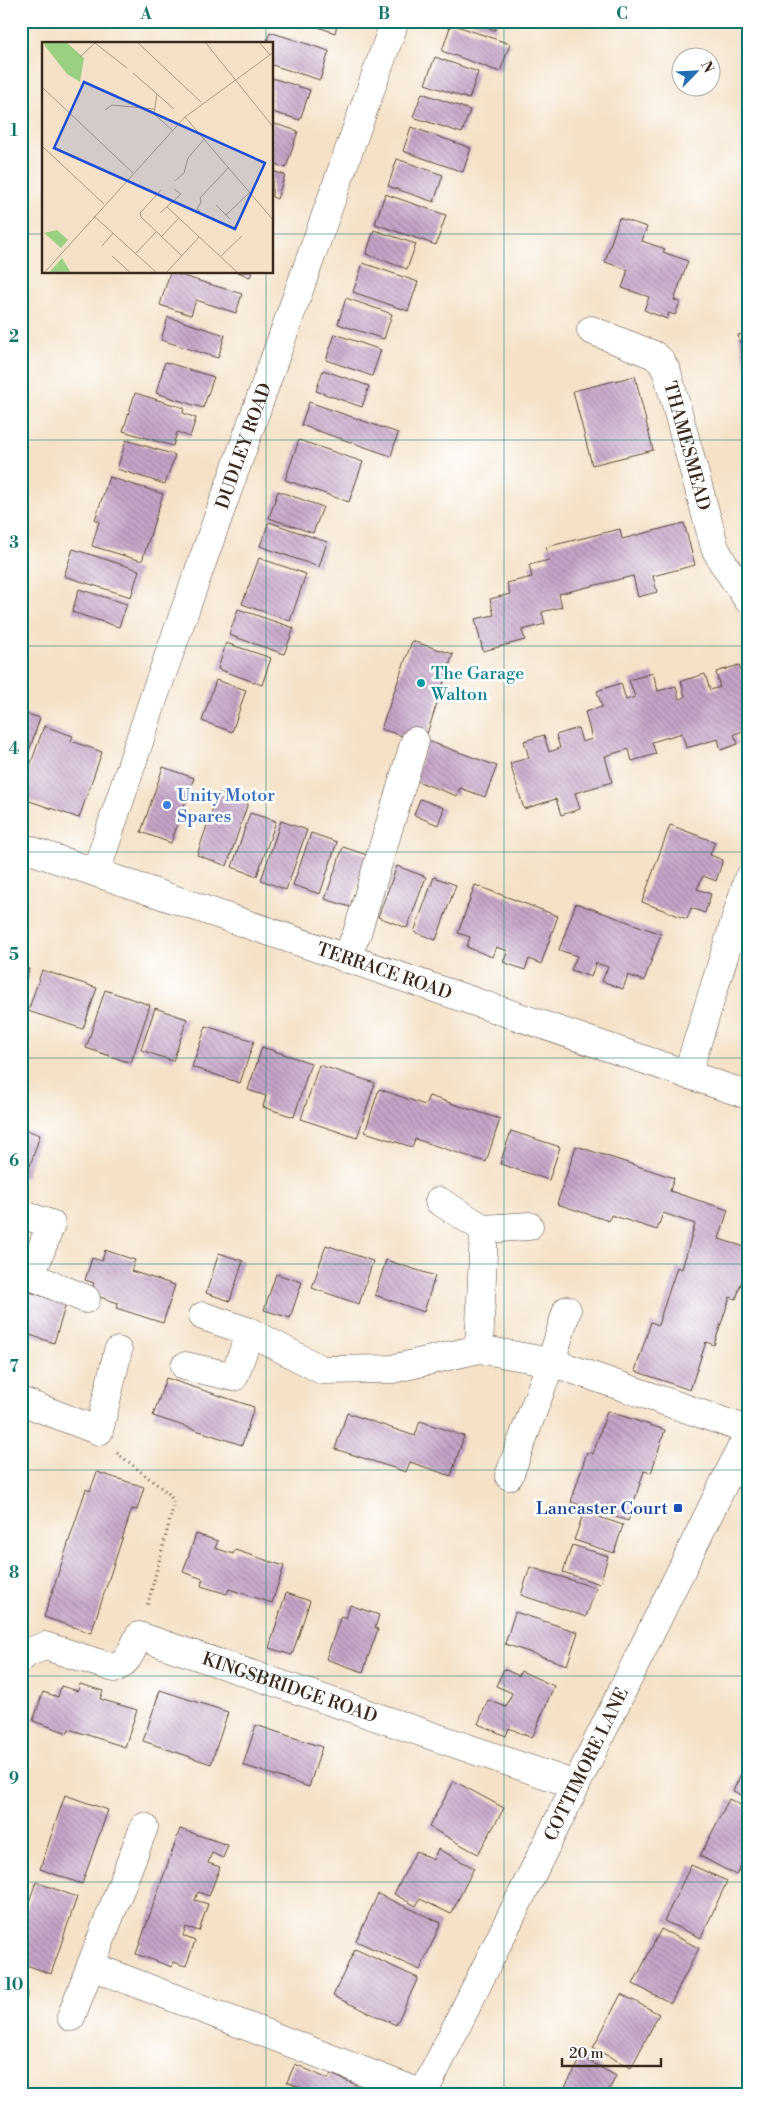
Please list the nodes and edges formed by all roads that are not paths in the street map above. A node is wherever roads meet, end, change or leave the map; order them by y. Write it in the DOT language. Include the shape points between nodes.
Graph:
graph roads {
  1 [pos="395,21"];
  2 [pos="591,330"];
  3 [pos="748,600"];
  4 [pos="415,741"];
  5 [pos="21,847"];
  6 [pos="96,872"];
  7 [pos="748,879"];
  8 [pos="346,959"];
  9 [pos="687,1075"];
  10 [pos="748,1095"];
  11 [pos="439,1200"];
  12 [pos="21,1214"];
  13 [pos="529,1226"];
  14 [pos="484,1229"];
  15 [pos="86,1299"];
  16 [pos="566,1310"];
  17 [pos="203,1316"];
  18 [pos="250,1332"];
  19 [pos="479,1349"];
  20 [pos="118,1351"];
  21 [pos="551,1362"];
  22 [pos="186,1366"];
  23 [pos="21,1400"];
  24 [pos="748,1430"];
  25 [pos="748,1434"];
  26 [pos="509,1476"];
  27 [pos="21,1659"];
  28 [pos="576,1785"];
  29 [pos="144,1827"];
  30 [pos="91,1966"];
  31 [pos="71,2017"];
  32 [pos="423,2094"];
  1 -- 6 [label="street, DUDLEY ROAD" via="158,685"];
  2 -- 3 [label="street, THAMESMEAD" via="646,351 662,361 715,548"];
  4 -- 8 [label="street" via="357,933"];
  5 -- 6 [label="street, TERRACE ROAD"];
  6 -- 8 [label="street, TERRACE ROAD"];
  7 -- 9 [label="street"];
  8 -- 9 [label="street, TERRACE ROAD"];
  9 -- 10 [label="street, TERRACE ROAD"];
  11 -- 14 [label="street"];
  12 -- 15 [label="street" via="51,1224 31,1276"];
  13 -- 14 [label="street"];
  14 -- 19 [label="street"];
  16 -- 21 [label="street"];
  17 -- 18 [label="street"];
  18 -- 19 [label="street" via="322,1370 392,1370"];
  18 -- 22 [label="street" via="234,1377"];
  19 -- 21 [label="street"];
  20 -- 23 [label="street" via="99,1430"];
  21 -- 24 [label="street"];
  21 -- 26 [label="street"];
  25 -- 28 [label="street, COTTIMORE LANE"];
  27 -- 28 [label="street, KINGSBRIDGE ROAD" via="26,1652 44,1646 114,1668 120,1667 139,1636"];
  28 -- 32 [label="street, COTTIMORE LANE"];
  29 -- 30 [label="street"];
  30 -- 31 [label="street"];
  30 -- 32 [label="street"];
}
